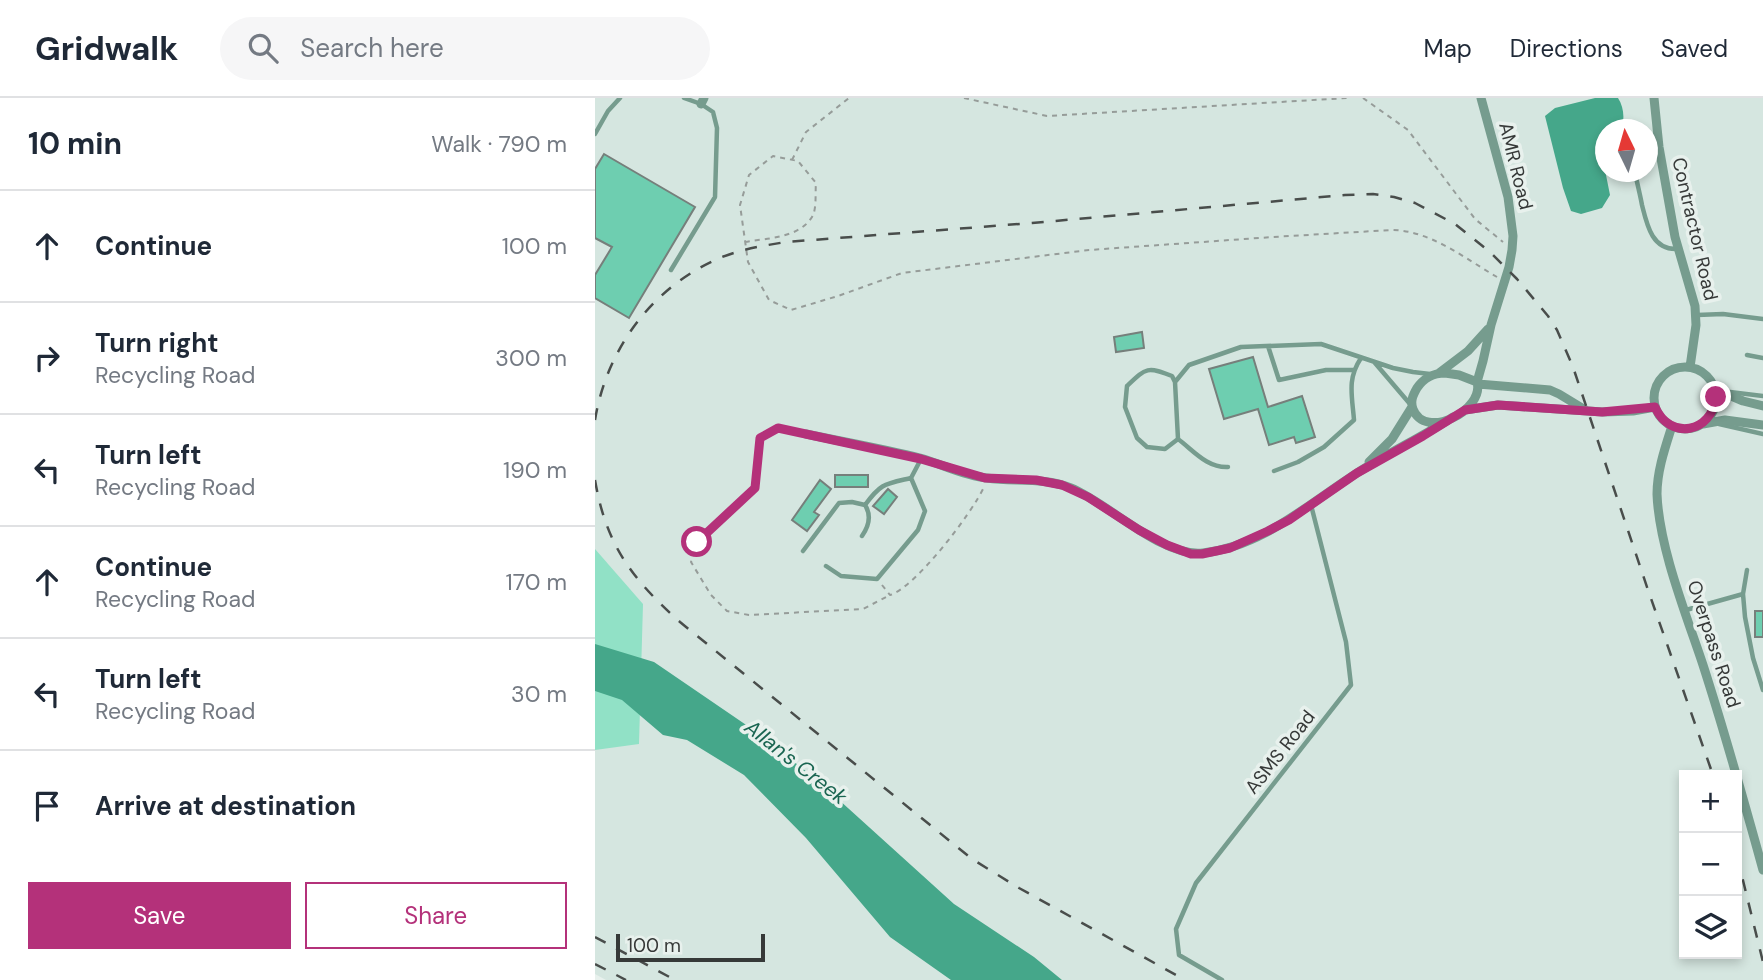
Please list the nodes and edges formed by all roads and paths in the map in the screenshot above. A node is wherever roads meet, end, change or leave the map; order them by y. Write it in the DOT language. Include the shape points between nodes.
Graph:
graph roads {
  1 [pos="620,98"];
  2 [pos="684,98"];
  3 [pos="849,98"];
  4 [pos="964,98"];
  5 [pos="1347,98"];
  6 [pos="1363,98"];
  7 [pos="1481,98"];
  8 [pos="1654,98"];
  9 [pos="702,101"];
  10 [pos="595,134"];
  11 [pos="1659,147"];
  12 [pos="792,160"];
  13 [pos="1637,182"];
  14 [pos="745,242"];
  15 [pos="1678,249"];
  16 [pos="1512,250"];
  17 [pos="670,270"];
  18 [pos="1504,281"];
  19 [pos="1696,315"];
  20 [pos="1763,319"];
  21 [pos="1491,325"];
  22 [pos="1268,346"];
  23 [pos="1747,355"];
  24 [pos="1361,358"];
  25 [pos="1763,358"];
  26 [pos="1374,362"];
  27 [pos="1691,367"];
  28 [pos="1353,370"];
  29 [pos="1437,374"];
  30 [pos="1175,382"];
  31 [pos="1477,383"];
  32 [pos="1717,390"];
  33 [pos="1763,396"];
  34 [pos="1412,406"];
  35 [pos="1763,406"];
  36 [pos="1655,407"];
  37 [pos="1465,410"];
  38 [pos="1588,412"];
  39 [pos="1453,417"];
  40 [pos="1703,424"];
  41 [pos="1763,425"];
  42 [pos="1672,426"];
  43 [pos="806,434"];
  44 [pos="1763,434"];
  45 [pos="1178,439"];
  46 [pos="921,459"];
  47 [pos="1228,467"];
  48 [pos="1274,471"];
  49 [pos="1357,473"];
  50 [pos="911,478"];
  51 [pos="985,478"];
  52 [pos="865,505"];
  53 [pos="1311,505"];
  54 [pos="862,536"];
  55 [pos="803,551"];
  56 [pos="826,566"];
  57 [pos="1748,570"];
  58 [pos="877,579"];
  59 [pos="1743,594"];
  60 [pos="890,595"];
  61 [pos="1685,610"];
  62 [pos="1763,687"];
  63 [pos="1763,870"];
  64 [pos="1222,980"];
  1 -- 10 [label="lane"];
  2 -- 9 [label="lane"];
  3 -- 12 [label="path" via="806,132"];
  4 -- 5 [label="path" via="1047,116"];
  6 -- 16 [label="path" via="1408,130 1475,219"];
  7 -- 16 [label="street, AMR Road" via="1508,197"];
  8 -- 11 [label="street, Contractor Road"];
  9 -- 17 [label="lane" via="713,112 717,128 715,197"];
  11 -- 15 [label="street, Contractor Road"];
  12 -- 14 [label="path" via="773,156 749,175 740,205"];
  12 -- 14 [label="path" via="816,183 813,215 798,231"];
  13 -- 15 [label="lane" via="1651,234 1663,247"];
  14 -- 18 [label="path" via="748,262 769,300 791,310 902,273 1089,250 1391,230 1437,241"];
  15 -- 19 [label="street, Contractor Road"];
  16 -- 18 [label="street, AMR Road"];
  18 -- 21 [label="street, AMR Road"];
  19 -- 20 [label="lane"];
  19 -- 27 [label="street, Contractor Road"];
  21 -- 29 [label="street, AMR Road" via="1468,351"];
  21 -- 31 [label="street, AMR Road"];
  22 -- 24 [label="lane" via="1321,344"];
  22 -- 28 [label="lane" via="1279,380 1326,370"];
  22 -- 30 [label="lane" via="1241,347 1189,365"];
  23 -- 25 [label="lane"];
  24 -- 26 [label="lane"];
  24 -- 28 [label="lane"];
  26 -- 29 [label="lane"];
  26 -- 34 [label="lane"];
  27 -- 32 [label="street"];
  27 -- 36 [label="street" via="1665,373 1655,389"];
  28 -- 48 [label="lane" via="1354,420 1324,447"];
  29 -- 31 [label="street" via="1459,375"];
  29 -- 34 [label="street" via="1419,384"];
  30 -- 45 [label="lane"];
  30 -- 45 [label="lane" via="1172,376 1154,369 1142,372 1127,386 1125,407 1137,438 1147,447 1165,449"];
  31 -- 37 [label="street" via="1477,395"];
  31 -- 38 [label="street" via="1549,390"];
  32 -- 33 [label="lane"];
  32 -- 35 [label="street"];
  32 -- 40 [label="street" via="1713,412"];
  34 -- 39 [label="street" via="1428,423"];
  34 -- 49 [label="street" via="1392,439"];
  36 -- 38 [label="street"];
  36 -- 42 [label="street" via="1661,419"];
  37 -- 38 [label="street" via="1510,405"];
  37 -- 39 [label="street"];
  39 -- 49 [label="street"];
  40 -- 41 [label="street" via="1725,420"];
  40 -- 42 [label="street" via="1688,429"];
  40 -- 44 [label="lane"];
  42 -- 61 [label="street, Overpass Road" via="1657,494 1665,545"];
  43 -- 46 [label="street"];
  43 -- 60 [label="path" via="778,428 760,438 755,488 697,542 691,562 727,611 749,615 863,609"];
  45 -- 47 [label="lane" via="1208,464"];
  46 -- 50 [label="lane"];
  46 -- 51 [label="street"];
  49 -- 53 [label="street"];
  50 -- 52 [label="lane" via="878,488"];
  50 -- 58 [label="lane" via="925,512 918,530"];
  51 -- 53 [label="street" via="1051,482 1074,489 1139,530 1191,554 1245,542"];
  51 -- 60 [label="path" via="983,489 926,567"];
  52 -- 54 [label="lane" via="869,520"];
  52 -- 55 [label="lane" via="839,503"];
  53 -- 64 [label="lane, ASMS Road" via="1346,642 1351,685 1196,883 1176,929 1179,955"];
  56 -- 58 [label="lane" via="841,576"];
  57 -- 59 [label="lane"];
  58 -- 60 [label="path"];
  59 -- 61 [label="lane"];
  59 -- 62 [label="lane" via="1753,658"];
  61 -- 63 [label="street, Overpass Road"];
}
